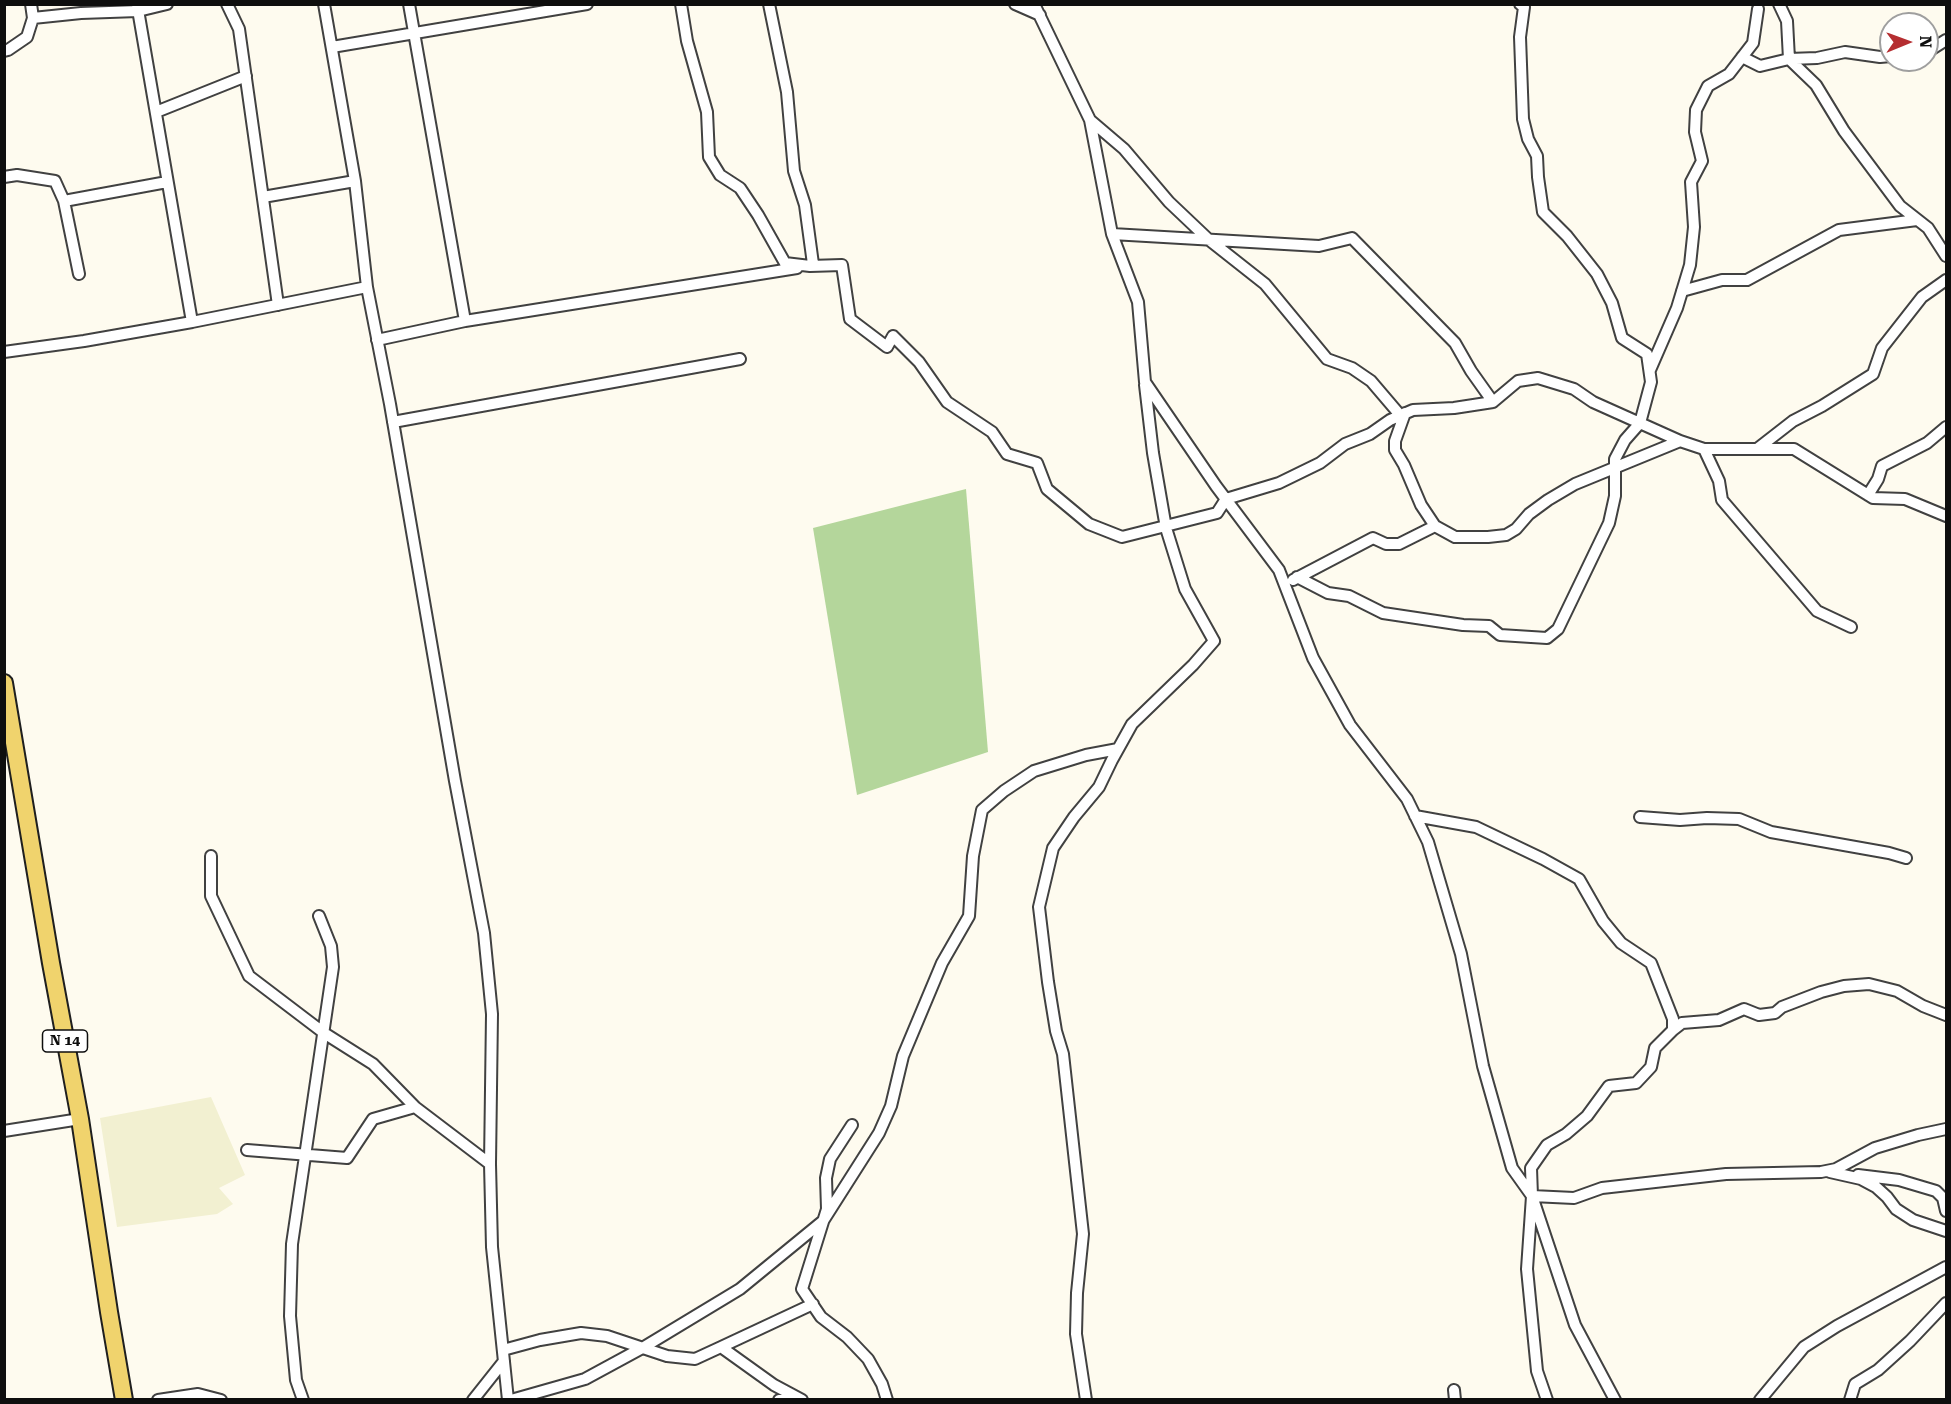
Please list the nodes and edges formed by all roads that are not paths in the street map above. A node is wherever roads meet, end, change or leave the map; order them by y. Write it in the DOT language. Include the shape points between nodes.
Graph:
graph roads {
  1 [pos="31,4"];
  2 [pos="167,4"];
  3 [pos="227,4"];
  4 [pos="324,4"];
  5 [pos="409,4"];
  6 [pos="587,4"];
  7 [pos="681,4"];
  8 [pos="770,4"];
  9 [pos="1015,4"];
  10 [pos="1034,4"];
  11 [pos="1520,4"];
  12 [pos="1779,4"];
  13 [pos="138,8"];
  14 [pos="1758,9"];
  15 [pos="1040,15"];
  16 [pos="33,18"];
  17 [pos="414,32"];
  18 [pos="332,47"];
  19 [pos="4,51"];
  20 [pos="1742,57"];
  21 [pos="1879,57"];
  22 [pos="1789,59"];
  23 [pos="246,76"];
  24 [pos="156,112"];
  25 [pos="1090,120"];
  26 [pos="4,177"];
  27 [pos="355,181"];
  28 [pos="167,182"];
  29 [pos="263,197"];
  30 [pos="64,201"];
  31 [pos="1917,220"];
  32 [pos="1112,234"];
  33 [pos="1208,239"];
  34 [pos="1947,256"];
  35 [pos="847,258"];
  36 [pos="812,265"];
  37 [pos="79,274"];
  38 [pos="1947,280"];
  39 [pos="367,287"];
  40 [pos="1682,291"];
  41 [pos="278,305"];
  42 [pos="465,321"];
  43 [pos="192,322"];
  44 [pos="377,340"];
  45 [pos="4,352"];
  46 [pos="740,359"];
  47 [pos="1649,370"];
  48 [pos="1145,382"];
  49 [pos="1493,402"];
  50 [pos="1403,414"];
  51 [pos="393,422"];
  52 [pos="1640,423"];
  53 [pos="1947,427"];
  54 [pos="1680,441"];
  55 [pos="1704,449"];
  56 [pos="1757,449"];
  57 [pos="1616,468"];
  58 [pos="1868,495"];
  59 [pos="1226,499"];
  60 [pos="1947,516"];
  61 [pos="1435,526"];
  62 [pos="1166,528"];
  63 [pos="1297,577"];
  64 [pos="1284,584"];
  65 [pos="1851,627"];
  66 [pos="4,683"];
  67 [pos="1118,749"];
  68 [pos="1416,816"];
  69 [pos="1641,817"];
  70 [pos="211,856"];
  71 [pos="1906,858"];
  72 [pos="320,916"];
  73 [pos="1947,1015"];
  74 [pos="1673,1029"];
  75 [pos="324,1033"];
  76 [pos="415,1107"];
  77 [pos="80,1119"];
  78 [pos="852,1125"];
  79 [pos="1947,1129"];
  80 [pos="4,1131"];
  81 [pos="247,1150"];
  82 [pos="305,1154"];
  83 [pos="490,1164"];
  84 [pos="1826,1171"];
  85 [pos="1846,1175"];
  86 [pos="1532,1196"];
  87 [pos="1947,1211"];
  88 [pos="823,1221"];
  89 [pos="1947,1231"];
  90 [pos="1947,1268"];
  91 [pos="1947,1303"];
  92 [pos="813,1304"];
  93 [pos="644,1347"];
  94 [pos="721,1347"];
  95 [pos="503,1356"];
  96 [pos="802,1399"];
  97 [pos="124,1400"];
  98 [pos="158,1400"];
  99 [pos="221,1400"];
  100 [pos="303,1400"];
  101 [pos="473,1400"];
  102 [pos="509,1400"];
  103 [pos="779,1400"];
  104 [pos="887,1400"];
  105 [pos="1086,1400"];
  106 [pos="1546,1400"];
  107 [pos="1615,1400"];
  108 [pos="1760,1400"];
  109 [pos="1850,1400"];
  1 -- 16 [label="street"];
  2 -- 13 [label="street"];
  3 -- 23 [label="street" via="239,29"];
  4 -- 18 [label="street"];
  5 -- 17 [label="street"];
  6 -- 17 [label="street"];
  7 -- 36 [label="street" via="707,112 709,158 720,175 740,188 785,263"];
  8 -- 36 [label="street"];
  9 -- 15 [label="street"];
  10 -- 15 [label="street"];
  11 -- 47 [label="street" via="1524,7 1520,37 1523,118 1528,139 1538,156 1544,213 1597,274 1612,303 1622,338 1647,354"];
  12 -- 22 [label="street" via="1787,21"];
  13 -- 16 [label="street"];
  13 -- 24 [label="street"];
  14 -- 20 [label="street" via="1753,42"];
  15 -- 25 [label="street"];
  16 -- 19 [label="street" via="27,37"];
  17 -- 18 [label="street"];
  17 -- 42 [label="street"];
  18 -- 27 [label="street"];
  20 -- 22 [label="street" via="1760,66"];
  20 -- 40 [label="street" via="1729,74 1708,86 1696,110 1695,132 1702,161 1691,182 1694,227 1690,266"];
  21 -- 22 [label="street" via="1845,52"];
  22 -- 31 [label="street" via="1816,85 1893,197"];
  23 -- 24 [label="street"];
  23 -- 29 [label="street"];
  24 -- 28 [label="street"];
  25 -- 32 [label="street"];
  25 -- 33 [label="street" via="1124,149 1169,202"];
  26 -- 30 [label="street" via="17,175 55,181"];
  27 -- 29 [label="street"];
  27 -- 39 [label="street"];
  28 -- 30 [label="street"];
  28 -- 43 [label="street"];
  29 -- 41 [label="street"];
  30 -- 37 [label="street"];
  31 -- 34 [label="street" via="1928,228"];
  31 -- 40 [label="street" via="1839,230 1748,280 1722,280"];
  32 -- 33 [label="street"];
  32 -- 48 [label="street" via="1138,302"];
  33 -- 49 [label="street" via="1319,246 1352,238 1455,343"];
  33 -- 50 [label="street" via="1265,284 1327,359 1353,368 1371,381"];
  35 -- 36 [label="street"];
  36 -- 42 [label="street"];
  36 -- 62 [label="street" via="842,265 850,319 887,346 892,336 919,362 947,402 992,432 1006,454 1037,463 1047,489 1089,524 1122,537"];
  38 -- 56 [label="street" via="1922,297 1882,348 1873,374 1792,421"];
  39 -- 41 [label="street"];
  39 -- 44 [label="street"];
  40 -- 47 [label="street"];
  41 -- 43 [label="street"];
  42 -- 44 [label="street"];
  43 -- 45 [label="street"];
  44 -- 51 [label="street"];
  46 -- 51 [label="street"];
  47 -- 52 [label="street" via="1651,382"];
  48 -- 59 [label="street"];
  48 -- 62 [label="street"];
  49 -- 50 [label="street"];
  49 -- 52 [label="street" via="1518,381 1539,378 1574,389"];
  50 -- 59 [label="street" via="1279,483"];
  50 -- 61 [label="street" via="1395,450"];
  51 -- 83 [label="street" via="484,933 492,1014"];
  52 -- 54 [label="street"];
  52 -- 57 [label="street" via="1625,440 1615,459"];
  53 -- 58 [label="street" via="1927,443 1882,466"];
  54 -- 55 [label="street"];
  54 -- 57 [label="street"];
  55 -- 56 [label="street"];
  55 -- 65 [label="street" via="1719,481 1722,500 1817,611"];
  56 -- 58 [label="street" via="1794,448"];
  57 -- 61 [label="street" via="1548,500 1506,535 1455,537"];
  57 -- 63 [label="street" via="1609,524 1558,629 1547,638 1500,635 1489,626 1383,613"];
  58 -- 60 [label="street" via="1905,499"];
  59 -- 62 [label="street" via="1217,513"];
  59 -- 64 [label="street" via="1279,570"];
  61 -- 63 [label="street" via="1400,544 1386,544 1373,538"];
  62 -- 67 [label="street" via="1185,590 1214,641 1132,724"];
  63 -- 64 [label="street"];
  64 -- 68 [label="street" via="1313,658 1350,725"];
  66 -- 77 [label="main road, N 14"];
  67 -- 88 [label="street" via="1034,771 982,810 973,856 969,916 942,963 903,1056 891,1106 879,1133"];
  67 -- 105 [label="street" via="1099,787 1053,848 1039,907 1056,1031 1063,1054 1083,1234 1076,1334"];
  68 -- 74 [label="street" via="1476,827 1579,879 1621,943 1651,963 1673,1019"];
  68 -- 86 [label="street" via="1428,842 1461,954 1483,1066 1512,1168"];
  69 -- 71 [label="street" via="1739,819 1771,832"];
  70 -- 75 [label="street" via="211,896 249,976"];
  72 -- 75 [label="street" via="331,946 333,967"];
  73 -- 74 [label="street" via="1897,991 1869,984 1821,992 1775,1013 1759,1015 1744,1009 1719,1020 1682,1023"];
  74 -- 86 [label="street" via="1655,1048 1651,1067 1636,1083 1609,1086 1587,1116 1547,1145 1531,1168"];
  75 -- 76 [label="street" via="374,1064"];
  75 -- 82 [label="street"];
  76 -- 82 [label="street" via="373,1119 347,1158"];
  76 -- 83 [label="street"];
  77 -- 80 [label="street"];
  77 -- 97 [label="main road, N 14"];
  78 -- 88 [label="street" via="830,1159"];
  79 -- 84 [label="street" via="1875,1148"];
  81 -- 82 [label="street"];
  82 -- 100 [label="street" via="292,1244 290,1316 296,1380"];
  83 -- 95 [label="street" via="492,1247"];
  84 -- 85 [label="street"];
  84 -- 86 [label="street" via="1726,1173 1602,1188 1574,1198"];
  85 -- 87 [label="street" via="1899,1180 1936,1191"];
  85 -- 89 [label="street" via="1876,1187 1912,1220"];
  86 -- 106 [label="street" via="1527,1269 1537,1371"];
  86 -- 107 [label="street" via="1575,1325"];
  88 -- 92 [label="street" via="802,1289"];
  88 -- 93 [label="street" via="741,1289"];
  90 -- 108 [label="street" via="1804,1347"];
  91 -- 109 [label="street" via="1878,1370 1855,1384"];
  92 -- 94 [label="street"];
  92 -- 104 [label="street" via="821,1317 867,1359"];
  93 -- 94 [label="street" via="667,1356 695,1359"];
  93 -- 95 [label="street" via="581,1333 540,1340"];
  93 -- 102 [label="street" via="585,1379"];
  94 -- 96 [label="street" via="774,1385"];
  95 -- 101 [label="street"];
  95 -- 102 [label="street"];
  96 -- 103 [label="street"];
  98 -- 99 [label="street" via="198,1395"];
}
